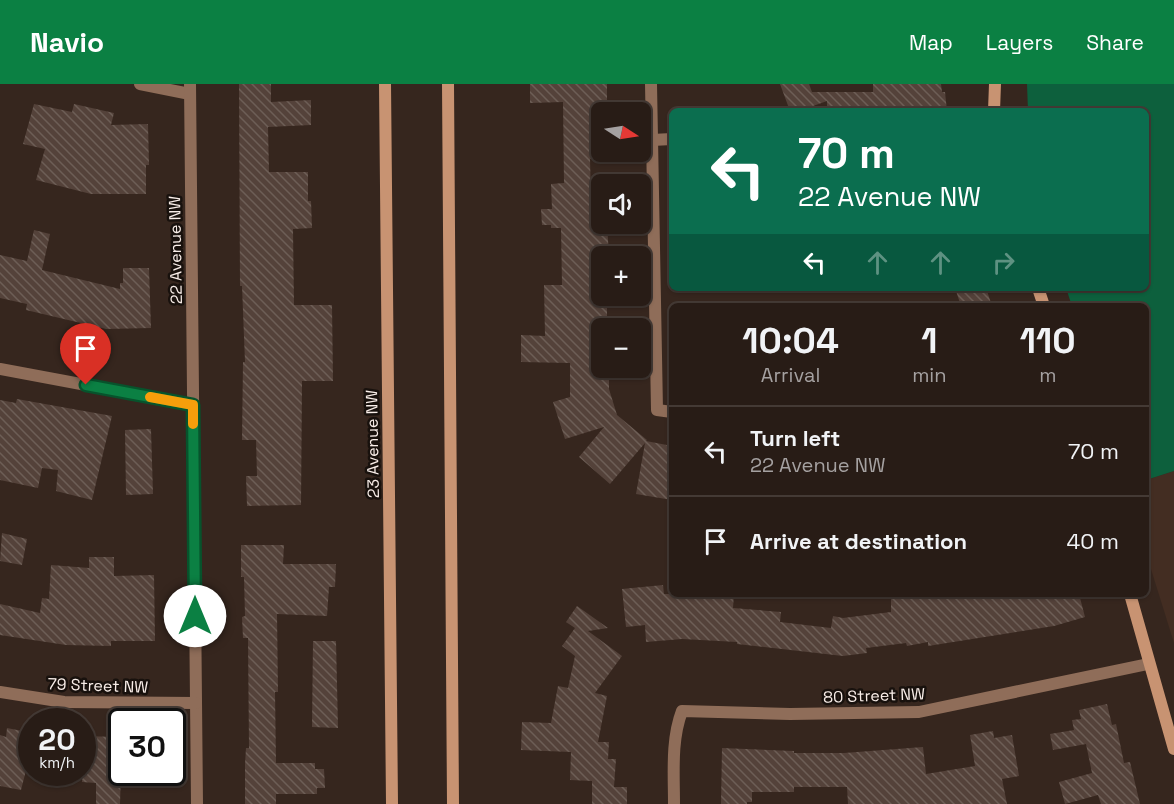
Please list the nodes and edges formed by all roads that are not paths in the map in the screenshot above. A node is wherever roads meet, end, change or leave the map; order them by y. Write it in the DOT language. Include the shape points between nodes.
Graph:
graph roads {
  1 [pos="140,84"];
  2 [pos="386,84"];
  3 [pos="448,84"];
  4 [pos="651,84"];
  5 [pos="995,84"];
  6 [pos="190,89"];
  7 [pos="994,108"];
  8 [pos="669,139"];
  9 [pos="652,140"];
  10 [pos="0,369"];
  11 [pos="193,405"];
  12 [pos="669,412"];
  13 [pos="1131,597"];
  14 [pos="1148,664"];
  15 [pos="0,692"];
  16 [pos="196,703"];
  17 [pos="1174,749"];
  18 [pos="197,804"];
  19 [pos="392,804"];
  20 [pos="453,804"];
  21 [pos="674,804"];
  1 -- 6 [label="street, 22 Avenue NW"];
  2 -- 19 [label="main road, 23 Avenue NW"];
  3 -- 20 [label="main road"];
  4 -- 9 [label="street"];
  5 -- 7 [label="main road"];
  6 -- 11 [label="street, 22 Avenue NW"];
  8 -- 9 [label="street"];
  9 -- 12 [label="street" via="657,410"];
  10 -- 11 [label="street"];
  11 -- 16 [label="street, 22 Avenue NW"];
  13 -- 14 [label="main road"];
  14 -- 17 [label="main road"];
  14 -- 21 [label="street, 80 Street NW" via="919,712 682,711 675,741"];
  15 -- 16 [label="street, 79 Street NW" via="64,702"];
  16 -- 18 [label="street, 22 Avenue NW"];
}
